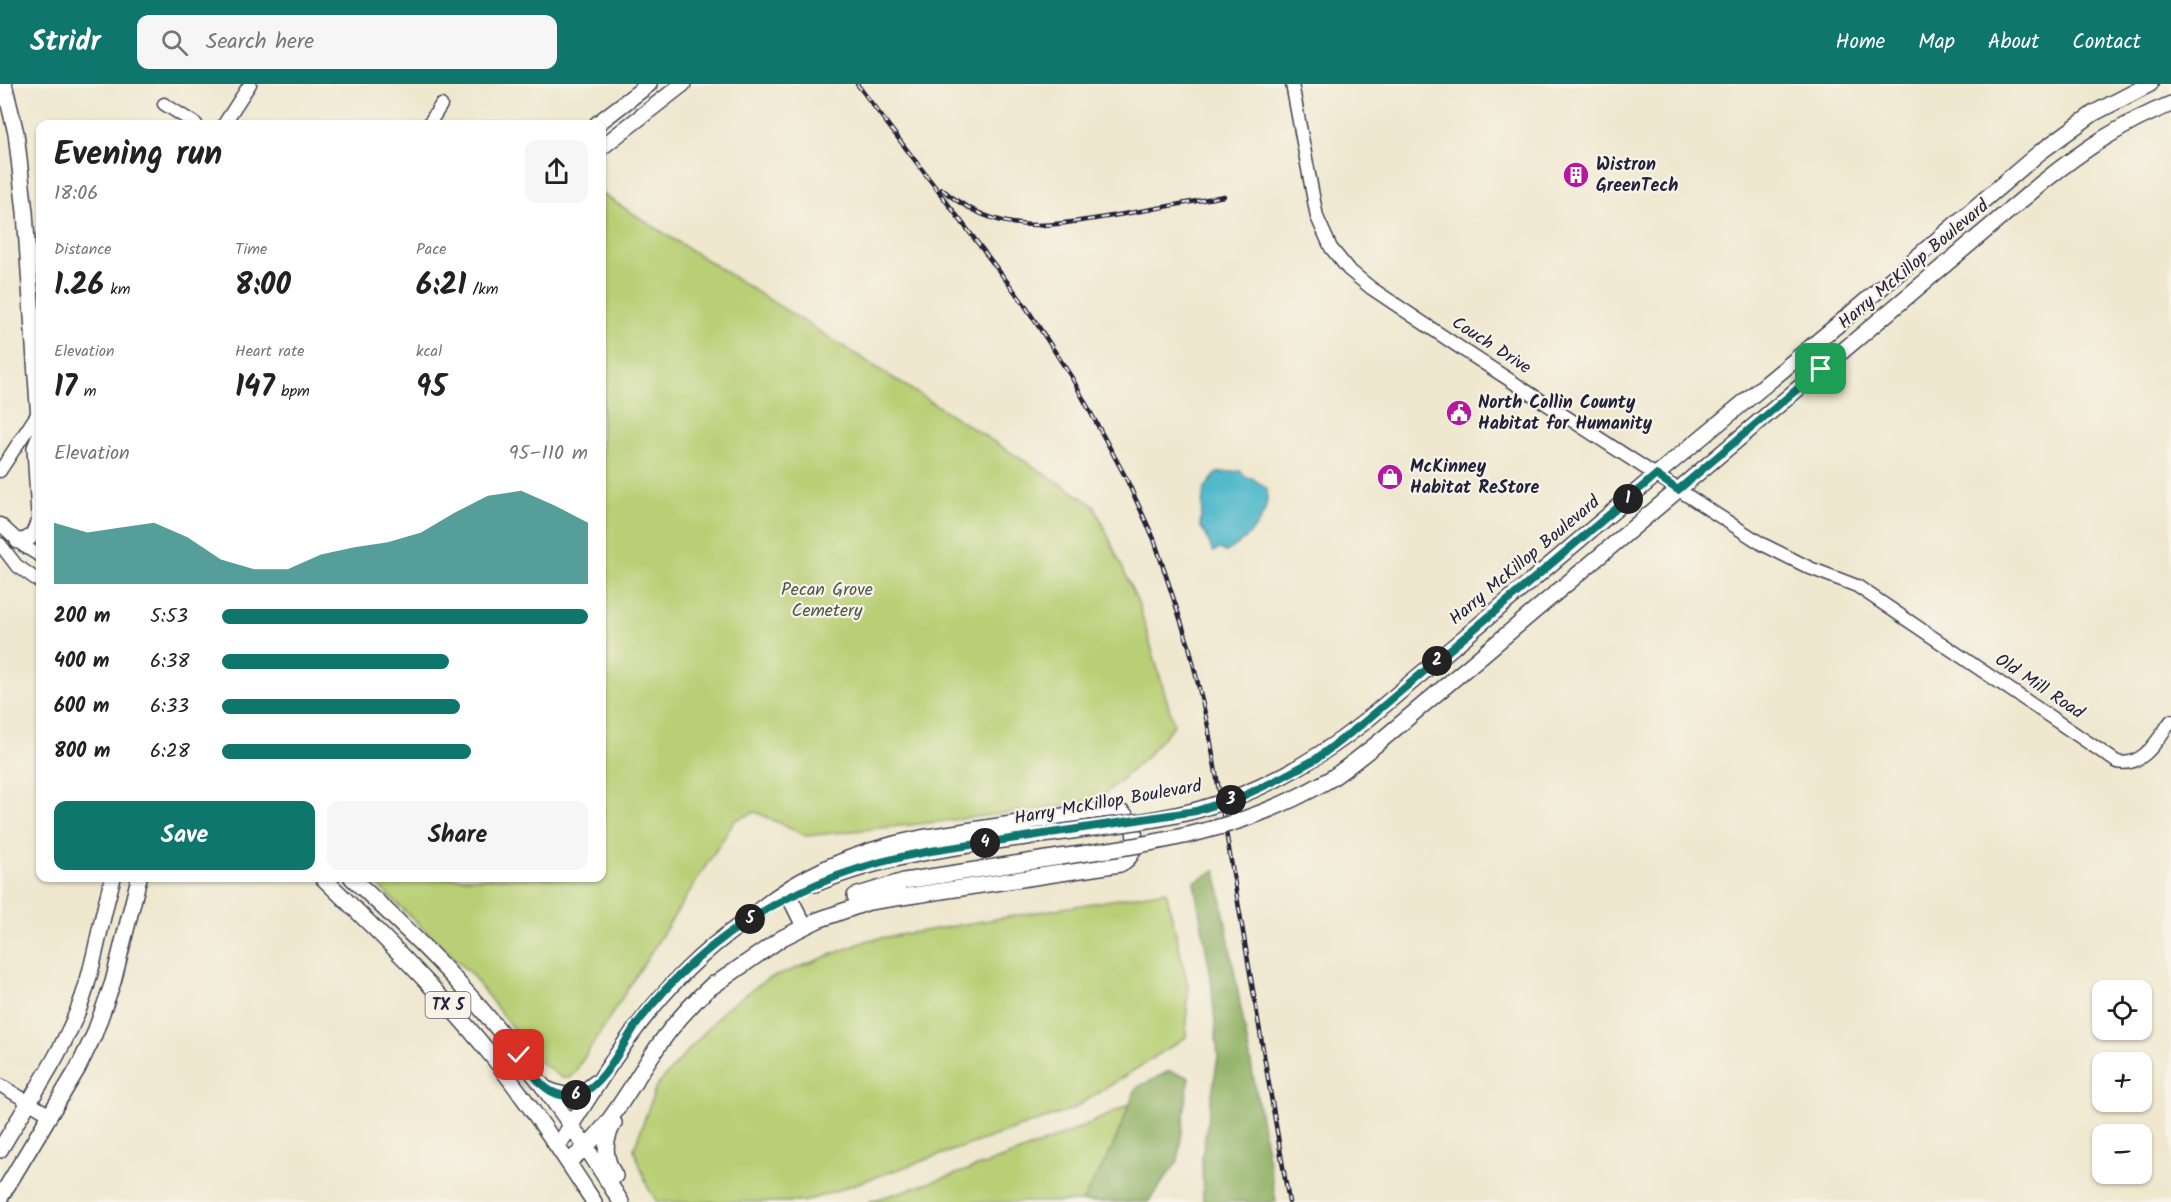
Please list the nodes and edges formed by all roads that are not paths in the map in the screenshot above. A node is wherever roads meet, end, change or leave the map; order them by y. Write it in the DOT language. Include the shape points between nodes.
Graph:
graph roads {
  1 [pos="4,84"];
  2 [pos="250,84"];
  3 [pos="649,84"];
  4 [pos="682,84"];
  5 [pos="1292,84"];
  6 [pos="2149,84"];
  7 [pos="164,104"];
  8 [pos="441,105"];
  9 [pos="2165,106"];
  10 [pos="190,120"];
  11 [pos="227,120"];
  12 [pos="432,120"];
  13 [pos="602,120"];
  14 [pos="606,144"];
  15 [pos="1917,257"];
  16 [pos="1932,276"];
  17 [pos="36,365"];
  18 [pos="36,416"];
  19 [pos="36,445"];
  20 [pos="36,463"];
  21 [pos="0,471"];
  22 [pos="1656,475"];
  23 [pos="1678,490"];
  24 [pos="0,524"];
  25 [pos="36,530"];
  26 [pos="18,541"];
  27 [pos="0,544"];
  28 [pos="36,554"];
  29 [pos="36,579"];
  30 [pos="1880,601"];
  31 [pos="2171,721"];
  32 [pos="112,882"];
  33 [pos="138,882"];
  34 [pos="327,882"];
  35 [pos="356,882"];
  36 [pos="789,896"];
  37 [pos="748,920"];
  38 [pos="801,920"];
  39 [pos="97,944"];
  40 [pos="121,949"];
  41 [pos="707,990"];
  42 [pos="604,1074"];
  43 [pos="636,1079"];
  44 [pos="0,1085"];
  45 [pos="544,1088"];
  46 [pos="28,1102"];
  47 [pos="50,1115"];
  48 [pos="571,1126"];
  49 [pos="558,1146"];
  50 [pos="587,1148"];
  51 [pos="0,1150"];
  52 [pos="568,1162"];
  53 [pos="0,1198"];
  54 [pos="594,1202"];
  55 [pos="621,1202"];
  56 [pos="630,1202"];
  1 -- 17 [label="main road" via="16,133 26,212"];
  2 -- 11 [label="street"];
  3 -- 13 [label="main road"];
  4 -- 14 [label="main road"];
  5 -- 22 [label="street, Couch Drive" via="1317,217 1344,265 1383,297"];
  6 -- 9 [label="main road"];
  6 -- 15 [label="main road, Harry McKillop Boulevard" via="2094,113 2058,138"];
  7 -- 10 [label="street"];
  8 -- 12 [label="street"];
  9 -- 16 [label="main road, Harry McKillop Boulevard" via="2118,128 2077,155"];
  15 -- 16 [label="main road"];
  15 -- 22 [label="main road, Harry McKillop Boulevard"];
  16 -- 23 [label="main road, Harry McKillop Boulevard"];
  18 -- 21 [label="street"];
  19 -- 20 [label="main road"];
  22 -- 23 [label="street, Couch Drive"];
  22 -- 36 [label="main road, Harry McKillop Boulevard, bridge" via="1362,724 1316,759 1245,795 1196,811 908,855 839,874"];
  23 -- 30 [label="street, Couch Drive" via="1774,551 1857,585"];
  23 -- 38 [label="main road, Harry McKillop Boulevard, bridge" via="1378,743 1328,780 1300,795 1260,814 1177,839 904,881 831,905"];
  24 -- 26 [label="street"];
  25 -- 26 [label="main road"];
  26 -- 28 [label="street"];
  27 -- 29 [label="street" via="16,565"];
  30 -- 31 [label="street, Old Mill Road" via="2117,762 2140,759"];
  32 -- 39 [label="main road"];
  33 -- 40 [label="main road"];
  34 -- 49 [label="main road, TX 5" via="447,1005 501,1068"];
  35 -- 45 [label="main road, TX 5" via="453,977"];
  36 -- 37 [label="main road, Harry McKillop Boulevard"];
  36 -- 38 [label="main road"];
  37 -- 41 [label="main road" via="768,901 805,879 851,857 891,844 1108,809 1124,812 1131,822 1135,846 1130,858 1120,864 869,902 782,938"];
  37 -- 42 [label="main road, Harry McKillop Boulevard" via="705,951 667,988"];
  38 -- 41 [label="main road, Harry McKillop Boulevard" via="768,939"];
  39 -- 40 [label="main road"];
  39 -- 46 [label="main road" via="70,1029"];
  40 -- 47 [label="main road" via="94,1035"];
  41 -- 43 [label="main road, Harry McKillop Boulevard" via="667,1033"];
  42 -- 45 [label="main road" via="578,1095"];
  42 -- 48 [label="main road, Harry McKillop Boulevard"];
  43 -- 50 [label="main road, Harry McKillop Boulevard"];
  43 -- 56 [label="main road" via="610,1130 606,1149 609,1165"];
  44 -- 46 [label="street"];
  45 -- 48 [label="main road, TX 5"];
  46 -- 47 [label="street"];
  46 -- 51 [label="main road"];
  47 -- 53 [label="main road"];
  48 -- 49 [label="main road, Harry McKillop Boulevard"];
  48 -- 50 [label="main road, TX 5"];
  49 -- 52 [label="main road, TX 5"];
  50 -- 52 [label="main road, Harry McKillop Boulevard"];
  50 -- 55 [label="main road, TX 5"];
  52 -- 54 [label="main road, TX 5"];
}
